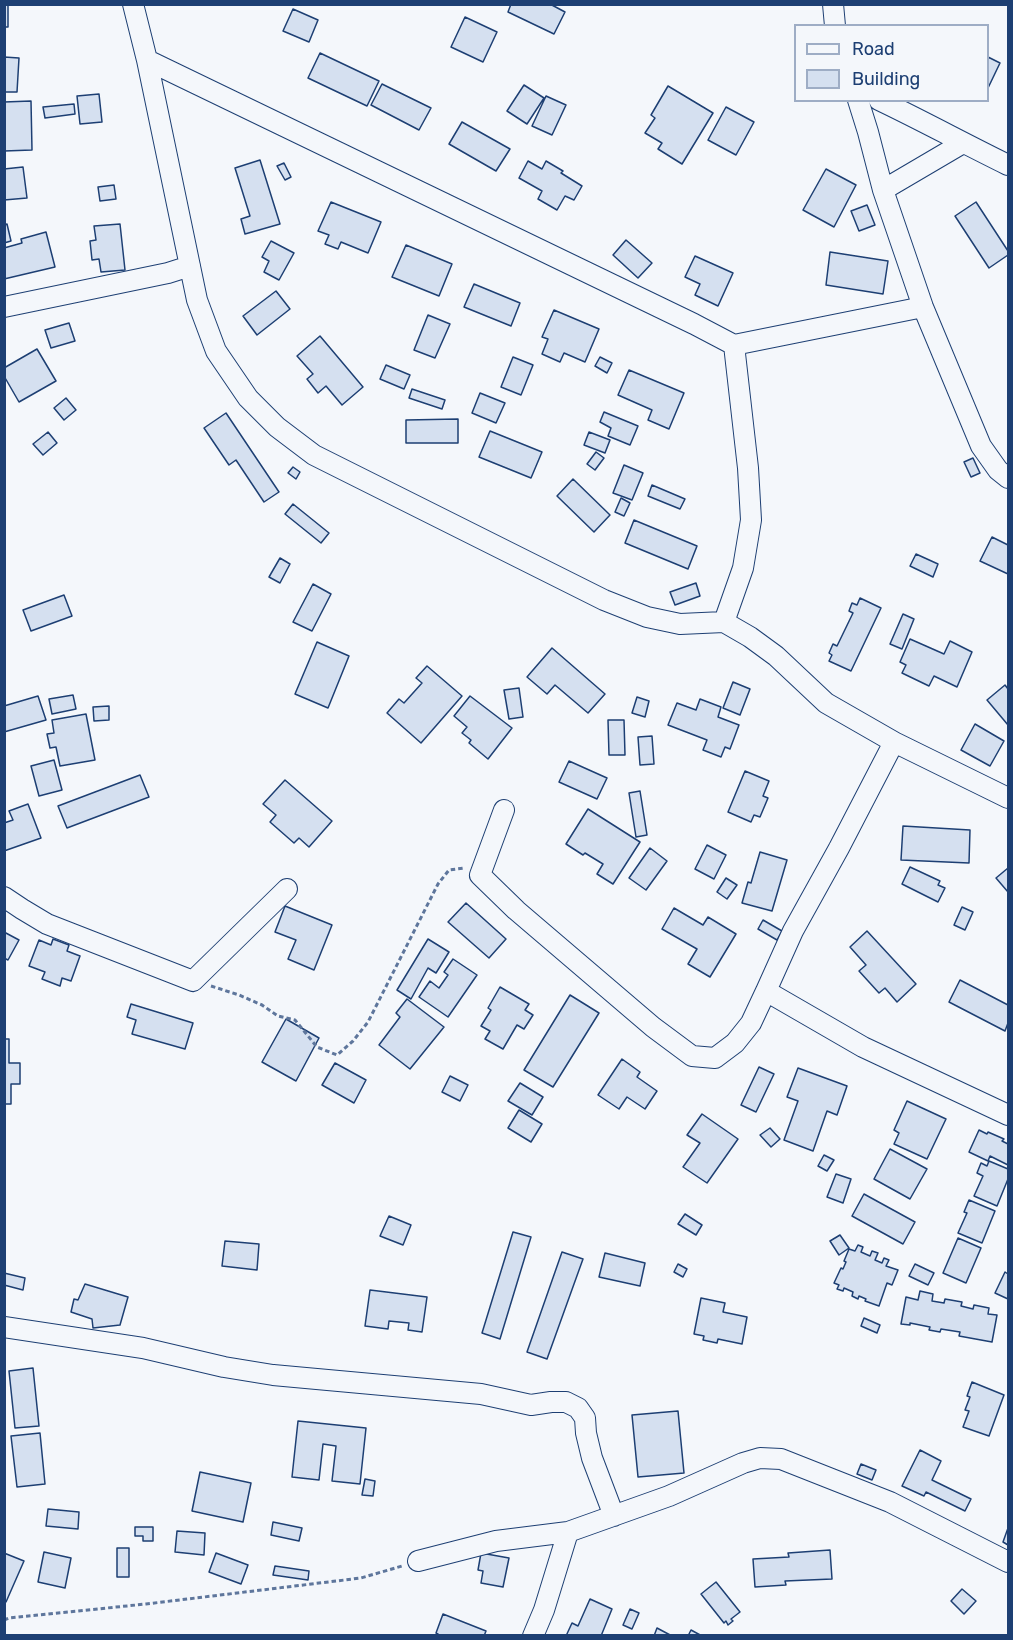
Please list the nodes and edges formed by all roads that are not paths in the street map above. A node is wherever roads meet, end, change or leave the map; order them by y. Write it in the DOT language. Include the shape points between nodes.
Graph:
graph roads {
  1 [pos="133,4"];
  2 [pos="834,4"];
  3 [pos="835,24"];
  4 [pos="147,60"];
  5 [pos="859,102"];
  6 [pos="883,102"];
  7 [pos="963,143"];
  8 [pos="1008,165"];
  9 [pos="884,190"];
  10 [pos="190,266"];
  11 [pos="4,307"];
  12 [pos="923,307"];
  13 [pos="734,345"];
  14 [pos="1008,478"];
  15 [pos="724,622"];
  16 [pos="894,742"];
  17 [pos="1008,798"];
  18 [pos="504,810"];
  19 [pos="287,890"];
  20 [pos="4,897"];
  21 [pos="766,991"];
  22 [pos="1008,1115"];
  23 [pos="4,1327"];
  24 [pos="614,1516"];
  25 [pos="568,1532"];
  26 [pos="418,1561"];
  27 [pos="1008,1562"];
  28 [pos="533,1635"];
  1 -- 4 [label="street"];
  2 -- 3 [label="street"];
  4 -- 10 [label="street"];
  4 -- 13 [label="street"];
  5 -- 9 [label="street"];
  6 -- 7 [label="street"];
  7 -- 8 [label="street"];
  7 -- 9 [label="street"];
  9 -- 12 [label="street"];
  10 -- 11 [label="street"];
  10 -- 15 [label="street" via="197,300 216,351 248,398 314,455 604,600 647,617 680,624"];
  12 -- 13 [label="street"];
  12 -- 14 [label="street" via="981,446"];
  13 -- 15 [label="street" via="751,520 743,568"];
  15 -- 16 [label="street" via="776,656 826,703"];
  16 -- 17 [label="street"];
  16 -- 21 [label="street"];
  18 -- 21 [label="street" via="480,874 516,910 692,1056 715,1058 735,1043 751,1023"];
  19 -- 20 [label="street" via="194,981 47,924"];
  21 -- 22 [label="street" via="863,1047"];
  23 -- 24 [label="street" via="143,1348 273,1375 481,1394 531,1405 566,1402 578,1408 585,1418 592,1458"];
  24 -- 25 [label="street"];
  24 -- 27 [label="street" via="743,1463 760,1458 781,1460 890,1502"];
  25 -- 26 [label="street" via="496,1541"];
  25 -- 28 [label="street"];
}
